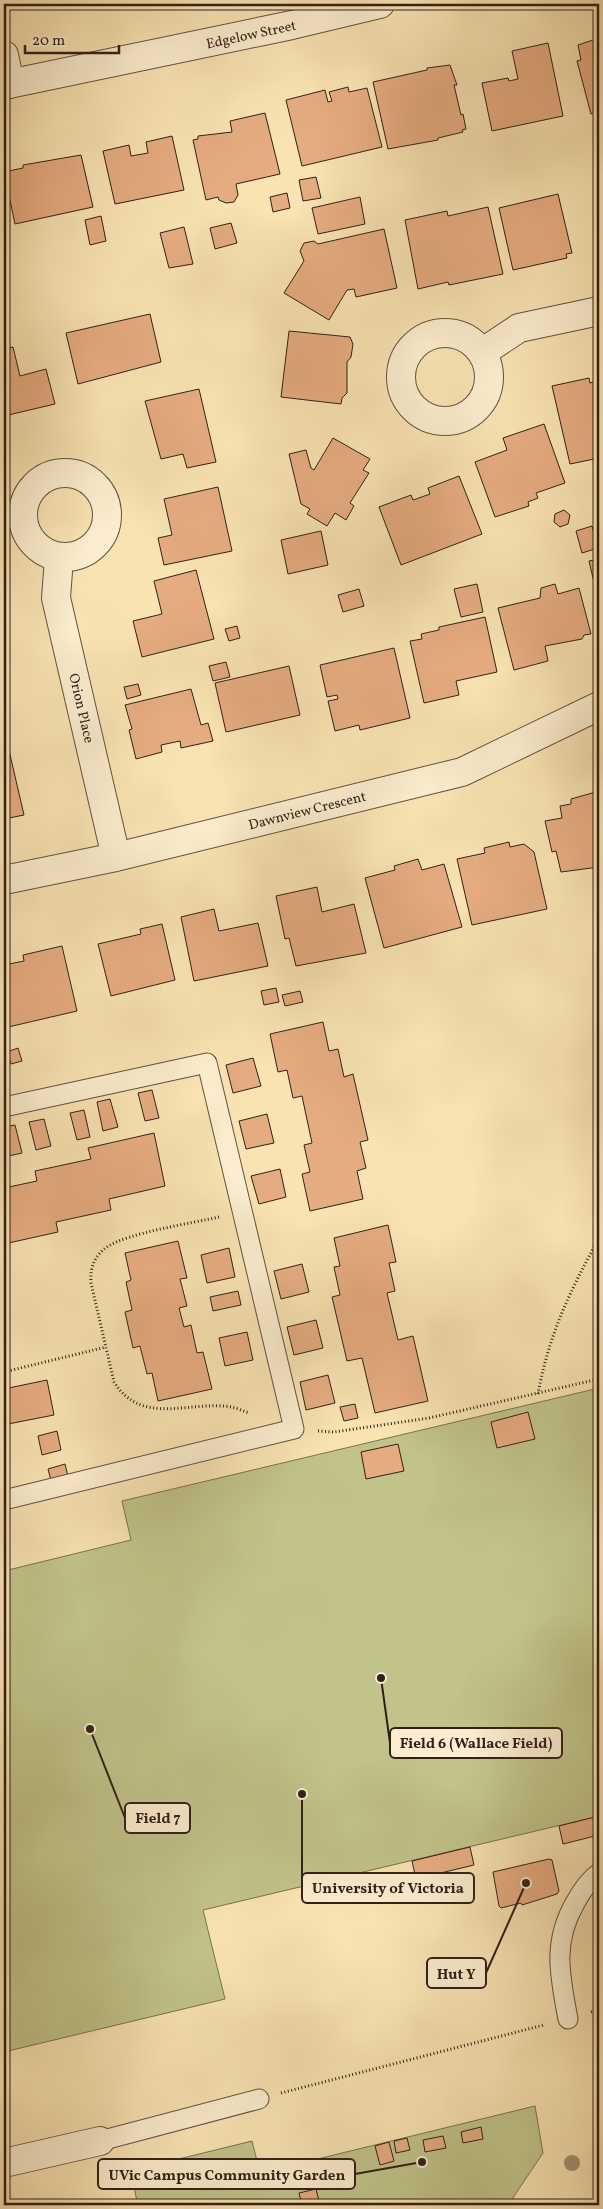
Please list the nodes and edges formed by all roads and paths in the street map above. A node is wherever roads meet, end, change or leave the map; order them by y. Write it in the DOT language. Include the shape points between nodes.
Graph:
graph roads {
  1 [pos="380,4"];
  2 [pos="290,14"];
  3 [pos="4,55"];
  4 [pos="7,84"];
  5 [pos="599,311"];
  6 [pos="483,352"];
  7 [pos="59,558"];
  8 [pos="599,706"];
  9 [pos="116,857"];
  10 [pos="4,880"];
  11 [pos="4,1108"];
  12 [pos="242,1211"];
  13 [pos="599,1238"];
  14 [pos="106,1346"];
  15 [pos="4,1372"];
  16 [pos="599,1380"];
  17 [pos="538,1394"];
  18 [pos="294,1429"];
  19 [pos="4,1500"];
  20 [pos="599,1873"];
  21 [pos="599,2010"];
  22 [pos="568,2019"];
  23 [pos="259,2099"];
  24 [pos="100,2141"];
  25 [pos="4,2164"];
  1 -- 2 [label="street, Edgelow Street"];
  2 -- 4 [label="street, Edgelow Street"];
  3 -- 4 [label="street"];
  5 -- 6 [label="street" via="519,328"];
  7 -- 9 [label="street, Orion Place" via="56,598"];
  8 -- 9 [label="street, Dawnview Crescent" via="462,772"];
  9 -- 10 [label="street, Dawnview Crescent"];
  11 -- 12 [label="lane" via="207,1063"];
  12 -- 14 [label="path" via="125,1239 100,1253 93,1261 91,1278"];
  12 -- 18 [label="lane"];
  13 -- 17 [label="path" via="562,1311 545,1358"];
  14 -- 15 [label="path"];
  14 -- 18 [label="path" via="114,1382 130,1400 167,1410 230,1407"];
  16 -- 17 [label="path"];
  17 -- 18 [label="path" via="429,1418 334,1432"];
  18 -- 19 [label="lane"];
  20 -- 22 [label="lane" via="579,1895 560,1940 559,1969"];
  21 -- 22 [label="path"];
  22 -- 23 [label="path"];
  23 -- 24 [label="lane"];
  24 -- 25 [label="street"];
}
